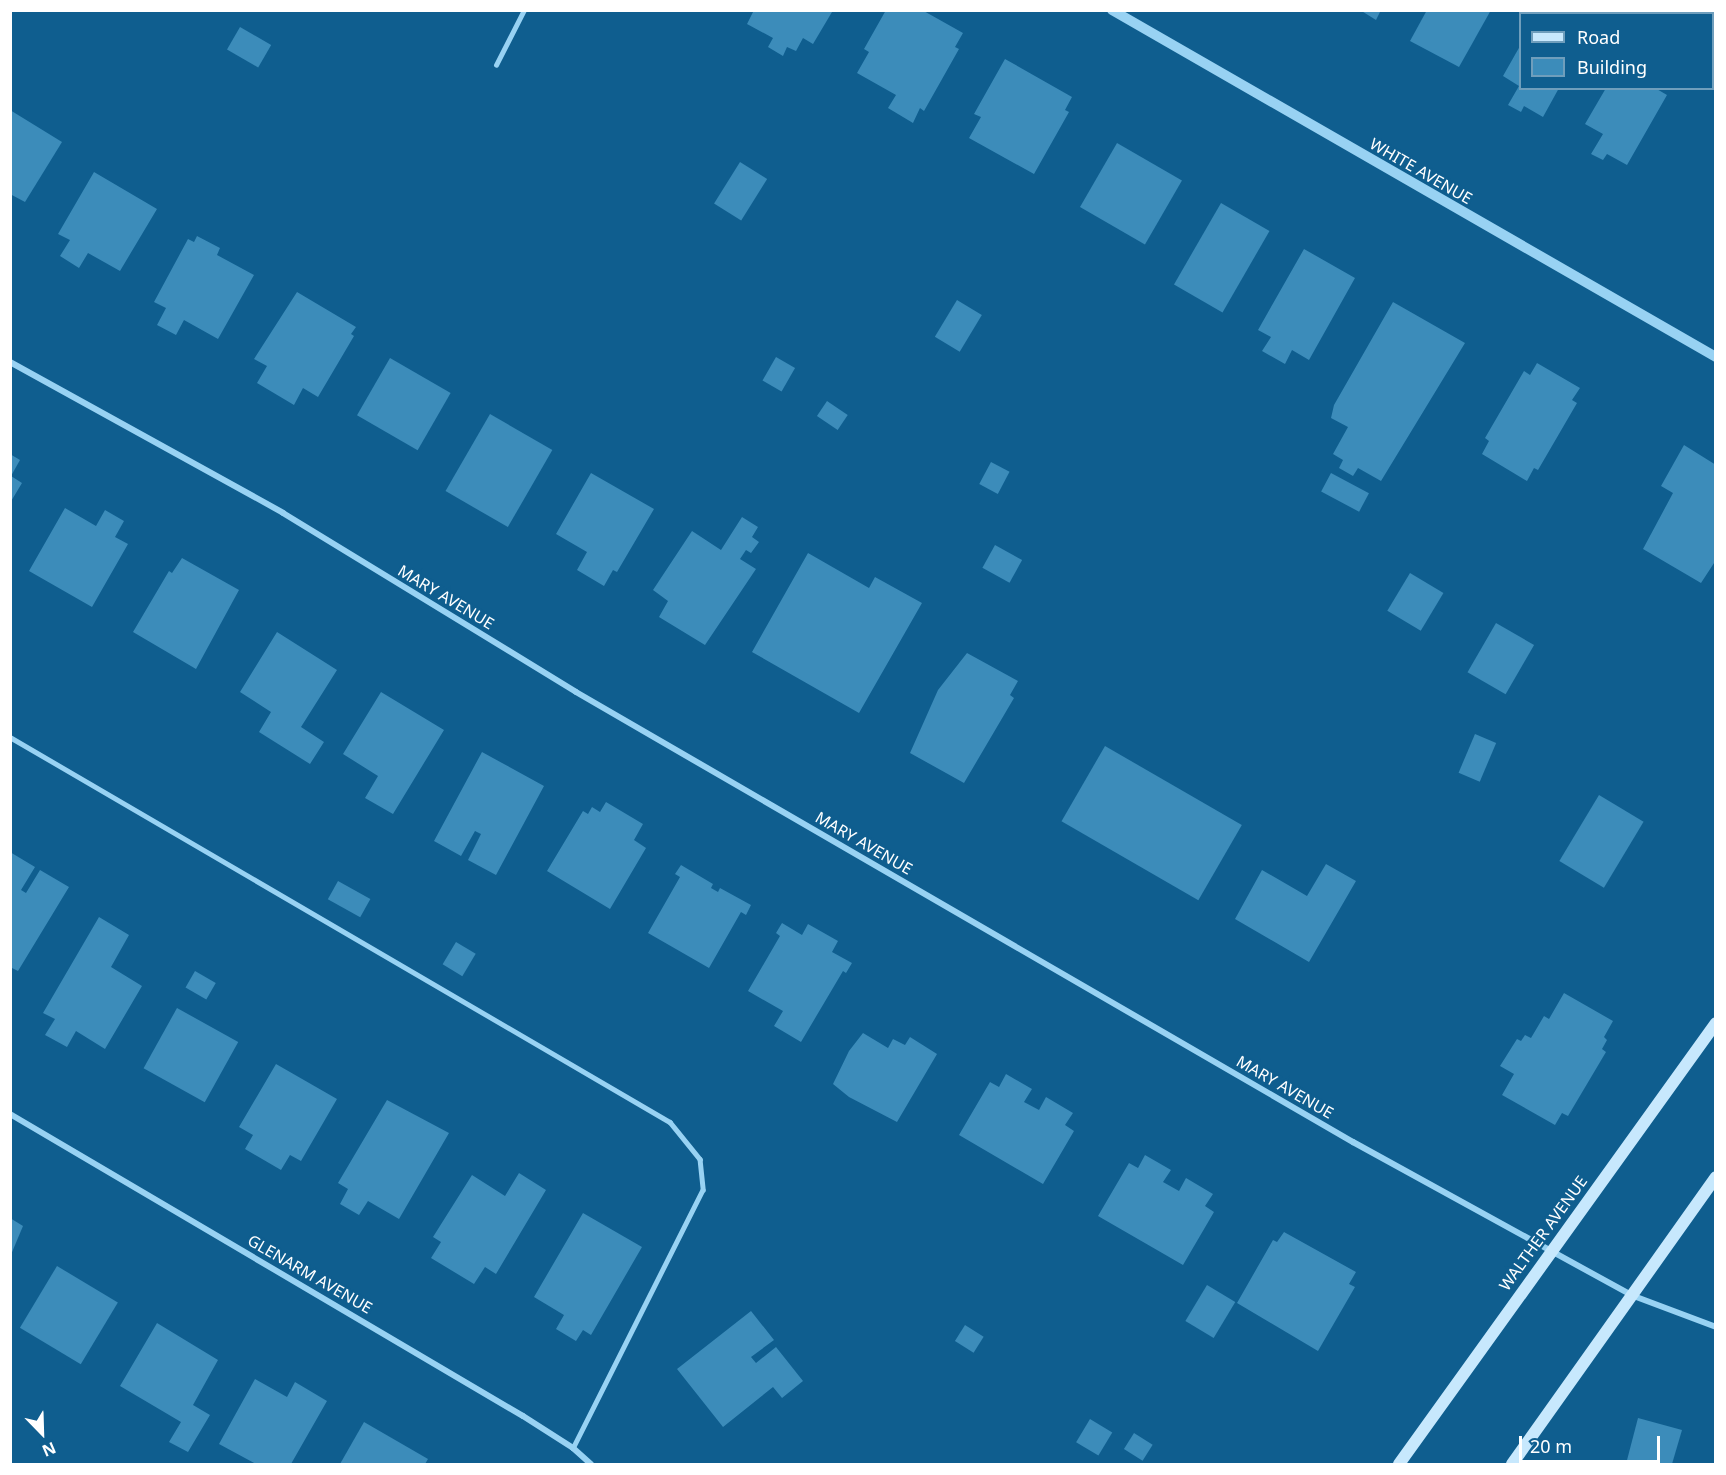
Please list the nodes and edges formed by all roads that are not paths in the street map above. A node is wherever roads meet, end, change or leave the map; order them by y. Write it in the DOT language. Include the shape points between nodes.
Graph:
graph roads {
  1 [pos="524,10"];
  2 [pos="1112,10"];
  3 [pos="496,65"];
  4 [pos="1716,357"];
  5 [pos="10,362"];
  6 [pos="10,737"];
  7 [pos="1716,1023"];
  8 [pos="10,1114"];
  9 [pos="1716,1177"];
  10 [pos="1550,1251"];
  11 [pos="1630,1295"];
  12 [pos="1716,1327"];
  13 [pos="573,1448"];
  14 [pos="591,1464"];
  15 [pos="1398,1464"];
  16 [pos="1512,1464"];
  1 -- 3 [label="lane"];
  2 -- 4 [label="street, WHITE AVENUE"];
  5 -- 10 [label="street, MARY AVENUE" via="283,513 576,692"];
  6 -- 13 [label="lane" via="670,1122 700,1159 703,1190"];
  7 -- 10 [label="main road, WALTHER AVENUE"];
  8 -- 13 [label="street, GLENARM AVENUE"];
  9 -- 11 [label="main road"];
  10 -- 11 [label="street, MARY AVENUE"];
  10 -- 15 [label="main road, WALTHER AVENUE"];
  11 -- 12 [label="street, MARY AVENUE"];
  11 -- 16 [label="main road"];
  13 -- 14 [label="street, GLENARM AVENUE"];
}
